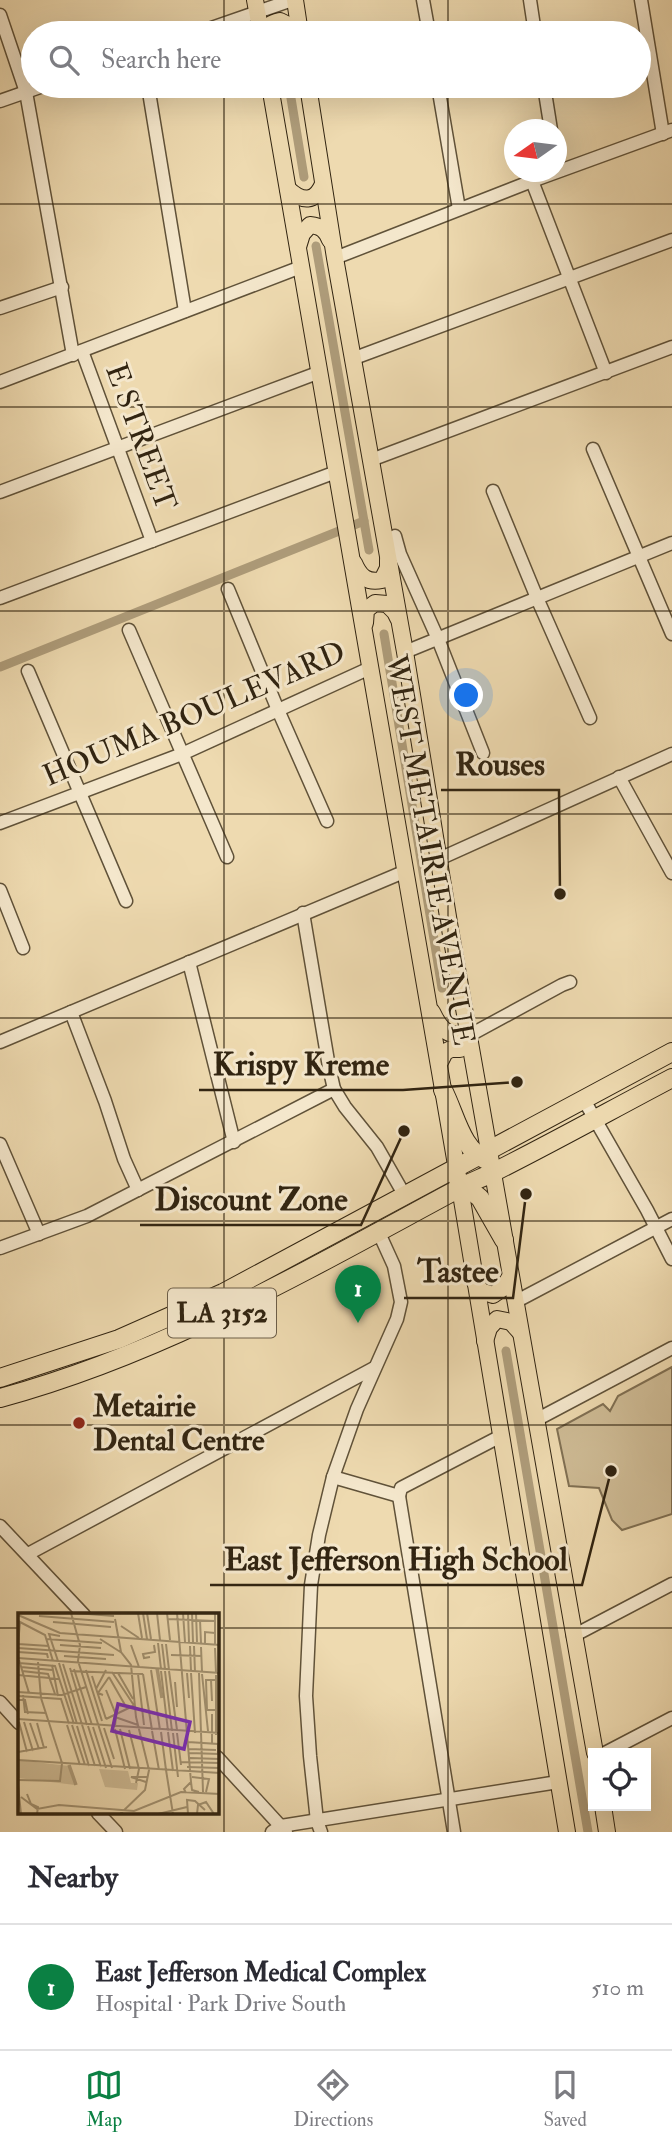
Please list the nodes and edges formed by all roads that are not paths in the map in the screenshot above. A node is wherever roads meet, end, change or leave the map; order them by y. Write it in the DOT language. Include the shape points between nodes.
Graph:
graph roads {
  1 [pos="293,0"];
  2 [pos="423,0"];
  3 [pos="530,0"];
  4 [pos="641,0"];
  5 [pos="256,6"];
  6 [pos="0,15"];
  7 [pos="223,21"];
  8 [pos="296,21"];
  9 [pos="427,21"];
  10 [pos="533,21"];
  11 [pos="645,21"];
  12 [pos="651,49"];
  13 [pos="21,77"];
  14 [pos="21,94"];
  15 [pos="27,98"];
  16 [pos="150,98"];
  17 [pos="272,98"];
  18 [pos="310,98"];
  19 [pos="440,98"];
  20 [pos="546,98"];
  21 [pos="0,101"];
  22 [pos="549,119"];
  23 [pos="668,132"];
  24 [pos="567,164"];
  25 [pos="529,182"];
  26 [pos="532,182"];
  27 [pos="323,184"];
  28 [pos="288,189"];
  29 [pos="459,209"];
  30 [pos="672,240"];
  31 [pos="298,247"];
  32 [pos="334,254"];
  33 [pos="301,268"];
  34 [pos="571,279"];
  35 [pos="62,287"];
  36 [pos="0,308"];
  37 [pos="185,312"];
  38 [pos="672,347"];
  39 [pos="77,353"];
  40 [pos="352,359"];
  41 [pos="320,372"];
  42 [pos="606,373"];
  43 [pos="0,382"];
  44 [pos="118,448"];
  45 [pos="593,449"];
  46 [pos="371,460"];
  47 [pos="337,472"];
  48 [pos="493,491"];
  49 [pos="0,492"];
  50 [pos="395,536"];
  51 [pos="152,541"];
  52 [pos="672,543"];
  53 [pos="349,547"];
  54 [pos="388,554"];
  55 [pos="640,556"];
  56 [pos="228,589"];
  57 [pos="0,598"];
  58 [pos="537,598"];
  59 [pos="401,627"];
  60 [pos="130,630"];
  61 [pos="672,634"];
  62 [pos="365,637"];
  63 [pos="438,639"];
  64 [pos="405,652"];
  65 [pos="370,668"];
  66 [pos="28,671"];
  67 [pos="278,710"];
  68 [pos="590,718"];
  69 [pos="484,753"];
  70 [pos="182,754"];
  71 [pos="672,754"];
  72 [pos="619,778"];
  73 [pos="81,793"];
  74 [pos="327,821"];
  75 [pos="0,823"];
  76 [pos="227,857"];
  77 [pos="439,859"];
  78 [pos="406,871"];
  79 [pos="672,873"];
  80 [pos="0,890"];
  81 [pos="126,901"];
  82 [pos="303,913"];
  83 [pos="23,948"];
  84 [pos="189,962"];
  85 [pos="570,982"];
  86 [pos="462,994"];
  87 [pos="430,1009"];
  88 [pos="71,1012"];
  89 [pos="470,1035"];
  90 [pos="434,1040"];
  91 [pos="0,1042"];
  92 [pos="460,1049"];
  93 [pos="666,1056"];
  94 [pos="439,1064"];
  95 [pos="477,1074"];
  96 [pos="671,1079"];
  97 [pos="334,1089"];
  98 [pos="443,1090"];
  99 [pos="584,1100"];
  100 [pos="594,1119"];
  101 [pos="234,1142"];
  102 [pos="0,1144"];
  103 [pos="488,1161"];
  104 [pos="460,1180"];
  105 [pos="138,1190"];
  106 [pos="405,1196"];
  107 [pos="376,1211"];
  108 [pos="672,1219"];
  109 [pos="656,1228"];
  110 [pos="379,1233"];
  111 [pos="39,1234"];
  112 [pos="505,1240"];
  113 [pos="0,1248"];
  114 [pos="345,1250"];
  115 [pos="672,1259"];
  116 [pos="510,1276"];
  117 [pos="475,1282"];
  118 [pos="515,1302"];
  119 [pos="520,1332"];
  120 [pos="484,1342"];
  121 [pos="672,1348"];
  122 [pos="374,1368"];
  123 [pos="0,1378"];
  124 [pos="0,1398"];
  125 [pos="536,1420"];
  126 [pos="500,1436"];
  127 [pos="333,1477"];
  128 [pos="399,1496"];
  129 [pos="0,1526"];
  130 [pos="28,1554"];
  131 [pos="672,1584"];
  132 [pos="82,1613"];
  133 [pos="573,1636"];
  134 [pos="0,1702"];
  135 [pos="672,1718"];
  136 [pos="18,1722"];
  137 [pos="594,1748"];
  138 [pos="615,1748"];
  139 [pos="219,1760"];
  140 [pos="558,1782"];
  141 [pos="449,1800"];
  142 [pos="604,1811"];
  143 [pos="100,1814"];
  144 [pos="319,1827"];
  145 [pos="280,1830"];
  146 [pos="116,1832"];
  147 [pos="454,1832"];
  148 [pos="567,1832"];
  149 [pos="607,1832"];
  1 -- 5 [label="street"];
  1 -- 8 [label="main road"];
  2 -- 9 [label="street"];
  3 -- 10 [label="street"];
  4 -- 11 [label="street"];
  5 -- 7 [label="street"];
  6 -- 13 [label="street, E STREET"];
  12 -- 23 [label="street"];
  14 -- 21 [label="street"];
  15 -- 35 [label="street, E STREET"];
  16 -- 37 [label="street"];
  17 -- 28 [label="main road, WEST METAIRIE AVENUE"];
  18 -- 27 [label="main road, WEST METAIRIE AVENUE"];
  19 -- 29 [label="street"];
  20 -- 22 [label="street"];
  23 -- 24 [label="street"];
  25 -- 29 [label="street"];
  26 -- 34 [label="street"];
  27 -- 28 [label="main road" via="311,199"];
  27 -- 32 [label="main road, WEST METAIRIE AVENUE"];
  28 -- 31 [label="main road, WEST METAIRIE AVENUE"];
  29 -- 32 [label="street"];
  30 -- 34 [label="street"];
  31 -- 32 [label="main road" via="310,225 319,226 327,233"];
  31 -- 33 [label="main road, WEST METAIRIE AVENUE"];
  32 -- 40 [label="main road, WEST METAIRIE AVENUE"];
  33 -- 37 [label="street"];
  33 -- 41 [label="main road, WEST METAIRIE AVENUE"];
  34 -- 40 [label="street"];
  34 -- 42 [label="street"];
  35 -- 36 [label="street"];
  35 -- 39 [label="street, E STREET"];
  37 -- 39 [label="street"];
  38 -- 42 [label="street"];
  39 -- 43 [label="street"];
  39 -- 44 [label="street, E STREET"];
  40 -- 46 [label="main road, WEST METAIRIE AVENUE"];
  41 -- 44 [label="street"];
  41 -- 47 [label="main road, WEST METAIRIE AVENUE"];
  42 -- 46 [label="street"];
  44 -- 49 [label="street"];
  44 -- 51 [label="street, E STREET"];
  45 -- 55 [label="street"];
  46 -- 54 [label="main road, WEST METAIRIE AVENUE"];
  47 -- 51 [label="street"];
  47 -- 53 [label="main road, WEST METAIRIE AVENUE"];
  48 -- 58 [label="street"];
  50 -- 63 [label="street"];
  51 -- 57 [label="street"];
  52 -- 55 [label="street"];
  53 -- 54 [label="main road" via="356,567 372,582 382,580"];
  53 -- 62 [label="main road, WEST METAIRIE AVENUE"];
  54 -- 59 [label="main road, WEST METAIRIE AVENUE"];
  55 -- 58 [label="street"];
  55 -- 61 [label="street"];
  56 -- 67 [label="street"];
  58 -- 63 [label="street"];
  58 -- 68 [label="street"];
  59 -- 62 [label="main road" via="396,612 387,604 375,603 366,610"];
  59 -- 64 [label="main road, WEST METAIRIE AVENUE"];
  60 -- 70 [label="street"];
  62 -- 65 [label="main road, WEST METAIRIE AVENUE"];
  63 -- 64 [label="street"];
  63 -- 69 [label="street"];
  64 -- 77 [label="main road, WEST METAIRIE AVENUE"];
  65 -- 67 [label="street, HOUMA BOULEVARD"];
  65 -- 78 [label="main road, WEST METAIRIE AVENUE"];
  66 -- 73 [label="street"];
  67 -- 70 [label="street, HOUMA BOULEVARD"];
  67 -- 74 [label="street"];
  70 -- 73 [label="street, HOUMA BOULEVARD"];
  70 -- 76 [label="street"];
  71 -- 72 [label="street"];
  72 -- 77 [label="street"];
  72 -- 79 [label="street"];
  73 -- 75 [label="street, HOUMA BOULEVARD"];
  73 -- 81 [label="street"];
  77 -- 86 [label="main road, WEST METAIRIE AVENUE"];
  78 -- 82 [label="street"];
  78 -- 87 [label="main road, WEST METAIRIE AVENUE"];
  80 -- 83 [label="street"];
  82 -- 84 [label="street"];
  82 -- 97 [label="street"];
  84 -- 88 [label="street"];
  84 -- 101 [label="street"];
  85 -- 89 [label="street"];
  86 -- 87 [label="main road" via="454,1016 443,1018"];
  86 -- 89 [label="main road, WEST METAIRIE AVENUE"];
  87 -- 89 [label="main road" via="446,1032"];
  87 -- 90 [label="main road, WEST METAIRIE AVENUE"];
  88 -- 91 [label="street"];
  88 -- 105 [label="street"];
  89 -- 95 [label="main road, WEST METAIRIE AVENUE"];
  90 -- 92 [label="main road"];
  90 -- 94 [label="main road, WEST METAIRIE AVENUE"];
  92 -- 94 [label="main road" via="444,1052"];
  92 -- 95 [label="main road"];
  93 -- 96 [label="highway"];
  93 -- 99 [label="highway, LA 3152"];
  94 -- 98 [label="main road, WEST METAIRIE AVENUE"];
  95 -- 103 [label="main road, WEST METAIRIE AVENUE"];
  96 -- 100 [label="highway, LA 3152"];
  97 -- 101 [label="street"];
  97 -- 106 [label="street" via="377,1147"];
  98 -- 103 [label="highway" via="464,1139"];
  98 -- 104 [label="main road, WEST METAIRIE AVENUE"];
  99 -- 100 [label="street"];
  99 -- 103 [label="highway, LA 3152"];
  100 -- 103 [label="highway, LA 3152" via="515,1161"];
  100 -- 109 [label="street"];
  101 -- 105 [label="street"];
  102 -- 111 [label="street"];
  103 -- 104 [label="highway, LA 3152"];
  103 -- 112 [label="main road, WEST METAIRIE AVENUE"];
  104 -- 106 [label="highway, LA 3152" via="436,1180"];
  104 -- 110 [label="highway, LA 3152"];
  104 -- 112 [label="highway" via="480,1198"];
  104 -- 117 [label="main road, WEST METAIRIE AVENUE"];
  105 -- 111 [label="street"];
  106 -- 107 [label="highway, LA 3152"];
  107 -- 114 [label="highway" via="375,1222 347,1237"];
  107 -- 123 [label="highway, LA 3152" via="180,1314"];
  108 -- 109 [label="street"];
  109 -- 115 [label="street"];
  109 -- 118 [label="street"];
  110 -- 114 [label="highway, LA 3152"];
  110 -- 122 [label="street" via="394,1266 401,1302"];
  111 -- 113 [label="street"];
  112 -- 116 [label="main road, WEST METAIRIE AVENUE"];
  114 -- 124 [label="highway, LA 3152" via="138,1352"];
  116 -- 117 [label="main road" via="493,1295 481,1291"];
  116 -- 118 [label="main road, WEST METAIRIE AVENUE"];
  117 -- 120 [label="main road, WEST METAIRIE AVENUE"];
  118 -- 119 [label="main road, WEST METAIRIE AVENUE"];
  119 -- 120 [label="main road" via="511,1322 497,1319"];
  119 -- 125 [label="main road, WEST METAIRIE AVENUE"];
  120 -- 126 [label="main road, WEST METAIRIE AVENUE"];
  121 -- 125 [label="street"];
  122 -- 127 [label="street"];
  122 -- 130 [label="street"];
  125 -- 133 [label="main road, WEST METAIRIE AVENUE"];
  126 -- 128 [label="street" via="401,1488"];
  126 -- 140 [label="main road, WEST METAIRIE AVENUE"];
  127 -- 128 [label="street"];
  127 -- 144 [label="street" via="317,1547 307,1632 306,1696"];
  128 -- 141 [label="street"];
  129 -- 130 [label="street"];
  130 -- 132 [label="street"];
  131 -- 133 [label="street"];
  133 -- 137 [label="main road, WEST METAIRIE AVENUE"];
  134 -- 136 [label="street"];
  135 -- 138 [label="street"];
  139 -- 145 [label="street"];
  140 -- 141 [label="street"];
  140 -- 148 [label="main road, WEST METAIRIE AVENUE"];
  141 -- 144 [label="street"];
  141 -- 147 [label="street"];
  142 -- 149 [label="main road"];
  143 -- 146 [label="street"];
  144 -- 145 [label="street"];
}
